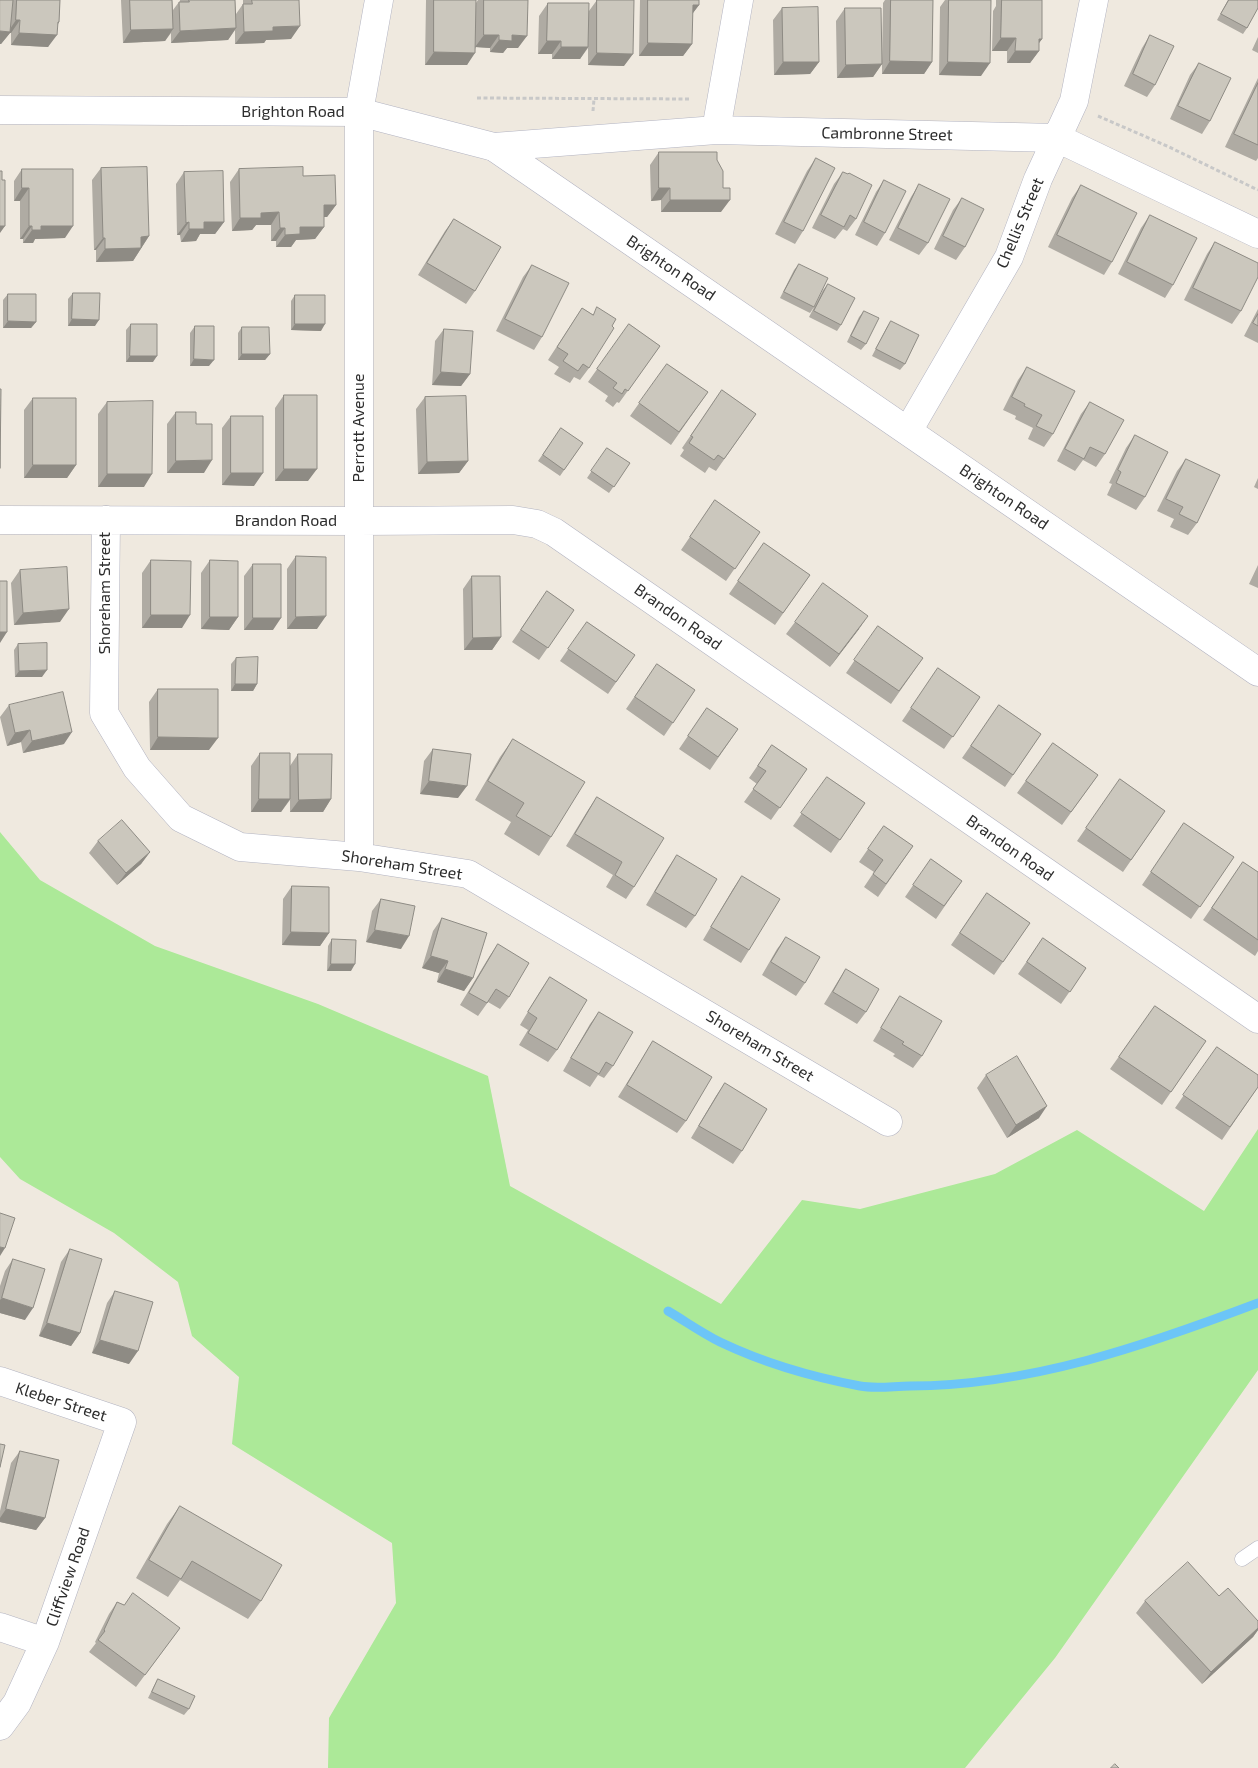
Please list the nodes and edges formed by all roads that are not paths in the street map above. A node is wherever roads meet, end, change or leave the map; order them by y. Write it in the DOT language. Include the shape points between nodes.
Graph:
graph roads {
  1 [pos="379,0"];
  2 [pos="739,0"];
  3 [pos="1094,0"];
  4 [pos="0,110"];
  5 [pos="359,112"];
  6 [pos="716,130"];
  7 [pos="1057,138"];
  8 [pos="494,147"];
  9 [pos="1258,234"];
  10 [pos="908,431"];
  11 [pos="0,520"];
  12 [pos="106,520"];
  13 [pos="359,522"];
  14 [pos="1258,672"];
  15 [pos="359,857"];
  16 [pos="1258,1020"];
  17 [pos="888,1122"];
  18 [pos="0,1381"];
  19 [pos="122,1422"];
  20 [pos="1258,1548"];
  21 [pos="1242,1559"];
  22 [pos="0,1627"];
  23 [pos="45,1642"];
  24 [pos="0,1726"];
  1 -- 5 [label="street, Perrott Avenue"];
  2 -- 6 [label="street"];
  3 -- 7 [label="street, Chellis Street" via="1074,101"];
  4 -- 5 [label="street, Brighton Road"];
  5 -- 8 [label="street, Brighton Road"];
  5 -- 13 [label="street, Perrott Avenue"];
  6 -- 7 [label="street, Cambronne Street"];
  6 -- 8 [label="street, Cambronne Street"];
  7 -- 9 [label="street, Cambronne Street"];
  7 -- 10 [label="street, Chellis Street" via="1009,257"];
  8 -- 10 [label="street, Brighton Road"];
  10 -- 14 [label="street, Brighton Road"];
  11 -- 12 [label="street, Brandon Road"];
  12 -- 13 [label="street, Brandon Road"];
  12 -- 15 [label="street, Shoreham Street" via="104,713 137,768 180,818 240,847"];
  13 -- 15 [label="street, Perrott Avenue"];
  13 -- 16 [label="street, Brandon Road" via="513,520 537,524 554,532"];
  15 -- 17 [label="street, Shoreham Street" via="468,874"];
  18 -- 19 [label="street, Kleber Street"];
  19 -- 23 [label="street, Cliffview Road"];
  20 -- 21 [label="lane"];
  22 -- 23 [label="street"];
  23 -- 24 [label="street, Cliffview Road" via="17,1703"];
}
